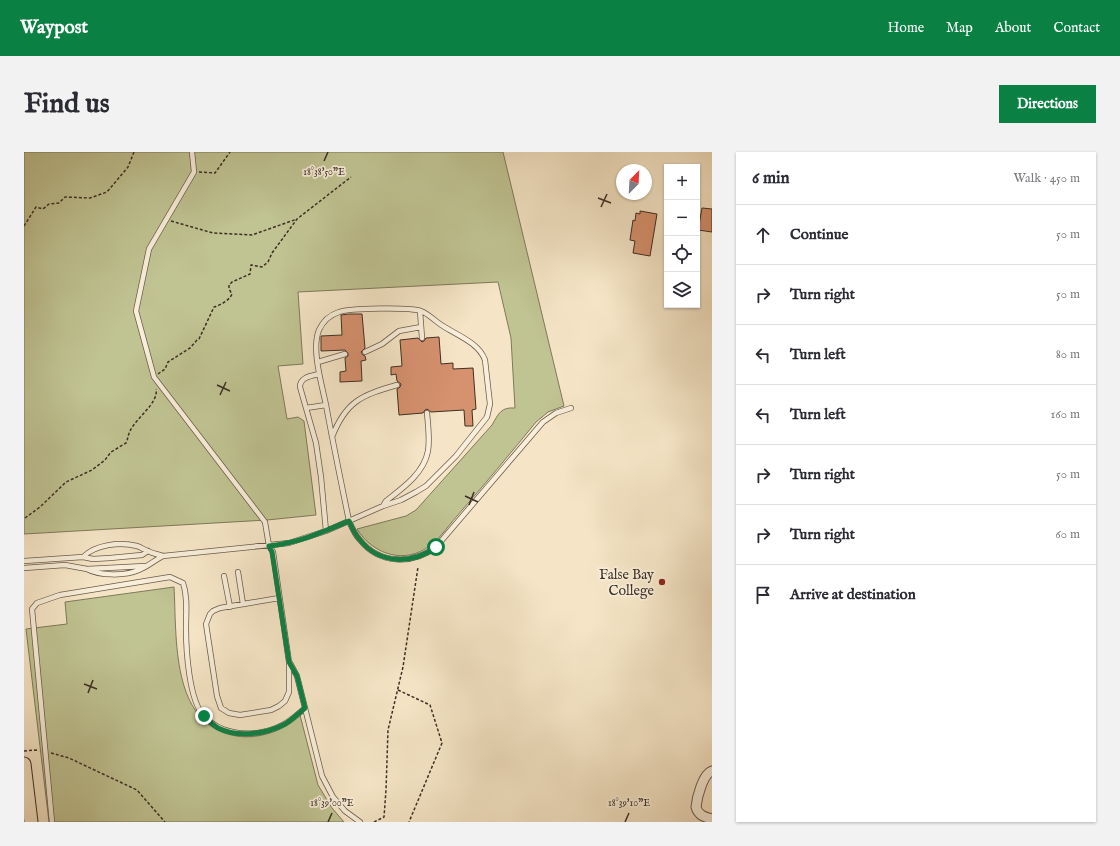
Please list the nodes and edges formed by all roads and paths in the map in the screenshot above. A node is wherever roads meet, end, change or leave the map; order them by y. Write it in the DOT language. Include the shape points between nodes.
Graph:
graph roads {
  1 [pos="134,152"];
  2 [pos="192,152"];
  3 [pos="230,152"];
  4 [pos="194,172"];
  5 [pos="351,177"];
  6 [pos="297,219"];
  7 [pos="166,220"];
  8 [pos="24,226"];
  9 [pos="420,311"];
  10 [pos="421,327"];
  11 [pos="422,338"];
  12 [pos="365,352"];
  13 [pos="345,354"];
  14 [pos="318,362"];
  15 [pos="319,374"];
  16 [pos="154,377"];
  17 [pos="397,385"];
  18 [pos="326,405"];
  19 [pos="306,408"];
  20 [pos="571,408"];
  21 [pos="427,413"];
  22 [pos="332,439"];
  23 [pos="383,506"];
  24 [pos="25,518"];
  25 [pos="349,521"];
  26 [pos="326,531"];
  27 [pos="269,546"];
  28 [pos="148,551"];
  29 [pos="163,556"];
  30 [pos="83,557"];
  31 [pos="24,562"];
  32 [pos="418,567"];
  33 [pos="24,568"];
  34 [pos="238,572"];
  35 [pos="224,576"];
  36 [pos="279,598"];
  37 [pos="243,604"];
  38 [pos="230,607"];
  39 [pos="289,662"];
  40 [pos="398,690"];
  41 [pos="305,708"];
  42 [pos="24,752"];
  43 [pos="45,752"];
  44 [pos="24,764"];
  45 [pos="712,771"];
  46 [pos="712,819"];
  47 [pos="31,822"];
  48 [pos="52,822"];
  49 [pos="165,822"];
  50 [pos="360,822"];
  51 [pos="374,822"];
  52 [pos="409,822"];
  1 -- 8 [label="path" via="128,167 107,192 90,198 65,197 59,203 49,204 44,209 36,207"];
  2 -- 4 [label="lane"];
  3 -- 4 [label="path" via="215,172"];
  4 -- 7 [label="lane"];
  5 -- 6 [label="path"];
  6 -- 7 [label="path" via="252,235 213,233"];
  6 -- 16 [label="path" via="268,262 262,267 251,265 250,274 232,282 229,289 232,294 230,298 214,307 200,339 168,362 166,369"];
  7 -- 16 [label="lane" via="149,249 136,310"];
  9 -- 10 [label="lane"];
  9 -- 14 [label="lane" via="399,309 338,312 323,322 319,330 316,344"];
  9 -- 23 [label="lane" via="470,342 483,354 490,410 456,456 426,486 401,500"];
  10 -- 11 [label="lane"];
  10 -- 12 [label="lane" via="399,331 382,344"];
  13 -- 14 [label="lane"];
  14 -- 15 [label="lane"];
  15 -- 18 [label="lane"];
  15 -- 19 [label="lane" via="302,379 300,383"];
  16 -- 24 [label="path" via="157,393 151,407 130,431 126,443 111,452 92,470 66,482"];
  16 -- 27 [label="lane" via="265,522"];
  17 -- 22 [label="lane" via="370,393 355,402 342,417"];
  18 -- 19 [label="lane"];
  18 -- 22 [label="lane"];
  19 -- 26 [label="lane" via="316,443"];
  20 -- 25 [label="lane" via="556,413 543,422 440,542 426,554 403,560 380,556 359,540"];
  21 -- 23 [label="lane" via="429,439 426,459 418,472"];
  22 -- 25 [label="lane"];
  23 -- 25 [label="lane"];
  25 -- 26 [label="lane"];
  26 -- 27 [label="lane" via="294,542"];
  27 -- 29 [label="lane"];
  27 -- 36 [label="lane"];
  28 -- 29 [label="lane"];
  28 -- 30 [label="lane" via="142,555 110,558"];
  28 -- 30 [label="lane" via="137,546 118,544 100,547"];
  29 -- 33 [label="lane" via="139,570 110,574 65,565"];
  30 -- 31 [label="lane"];
  32 -- 40 [label="path"];
  34 -- 37 [label="lane"];
  35 -- 38 [label="lane"];
  36 -- 37 [label="lane"];
  36 -- 39 [label="lane"];
  37 -- 38 [label="lane"];
  38 -- 39 [label="lane" via="213,611 206,624 217,696 225,712 240,716 280,706 285,702 289,692"];
  39 -- 41 [label="lane" via="297,676"];
  40 -- 51 [label="path" via="388,730 384,817"];
  40 -- 52 [label="path" via="430,705 442,743"];
  41 -- 43 [label="lane" via="286,724 257,733 240,734 218,728 204,716 194,697 187,658 187,593 183,583 170,577 150,579 60,595 37,604 32,609"];
  41 -- 50 [label="lane" via="322,776 333,797"];
  42 -- 43 [label="path"];
  43 -- 48 [label="lane"];
  43 -- 49 [label="path" via="69,758 137,790"];
  44 -- 47 [label="main road"];
  45 -- 46 [label="street" via="705,776 696,807 701,815"];
}
